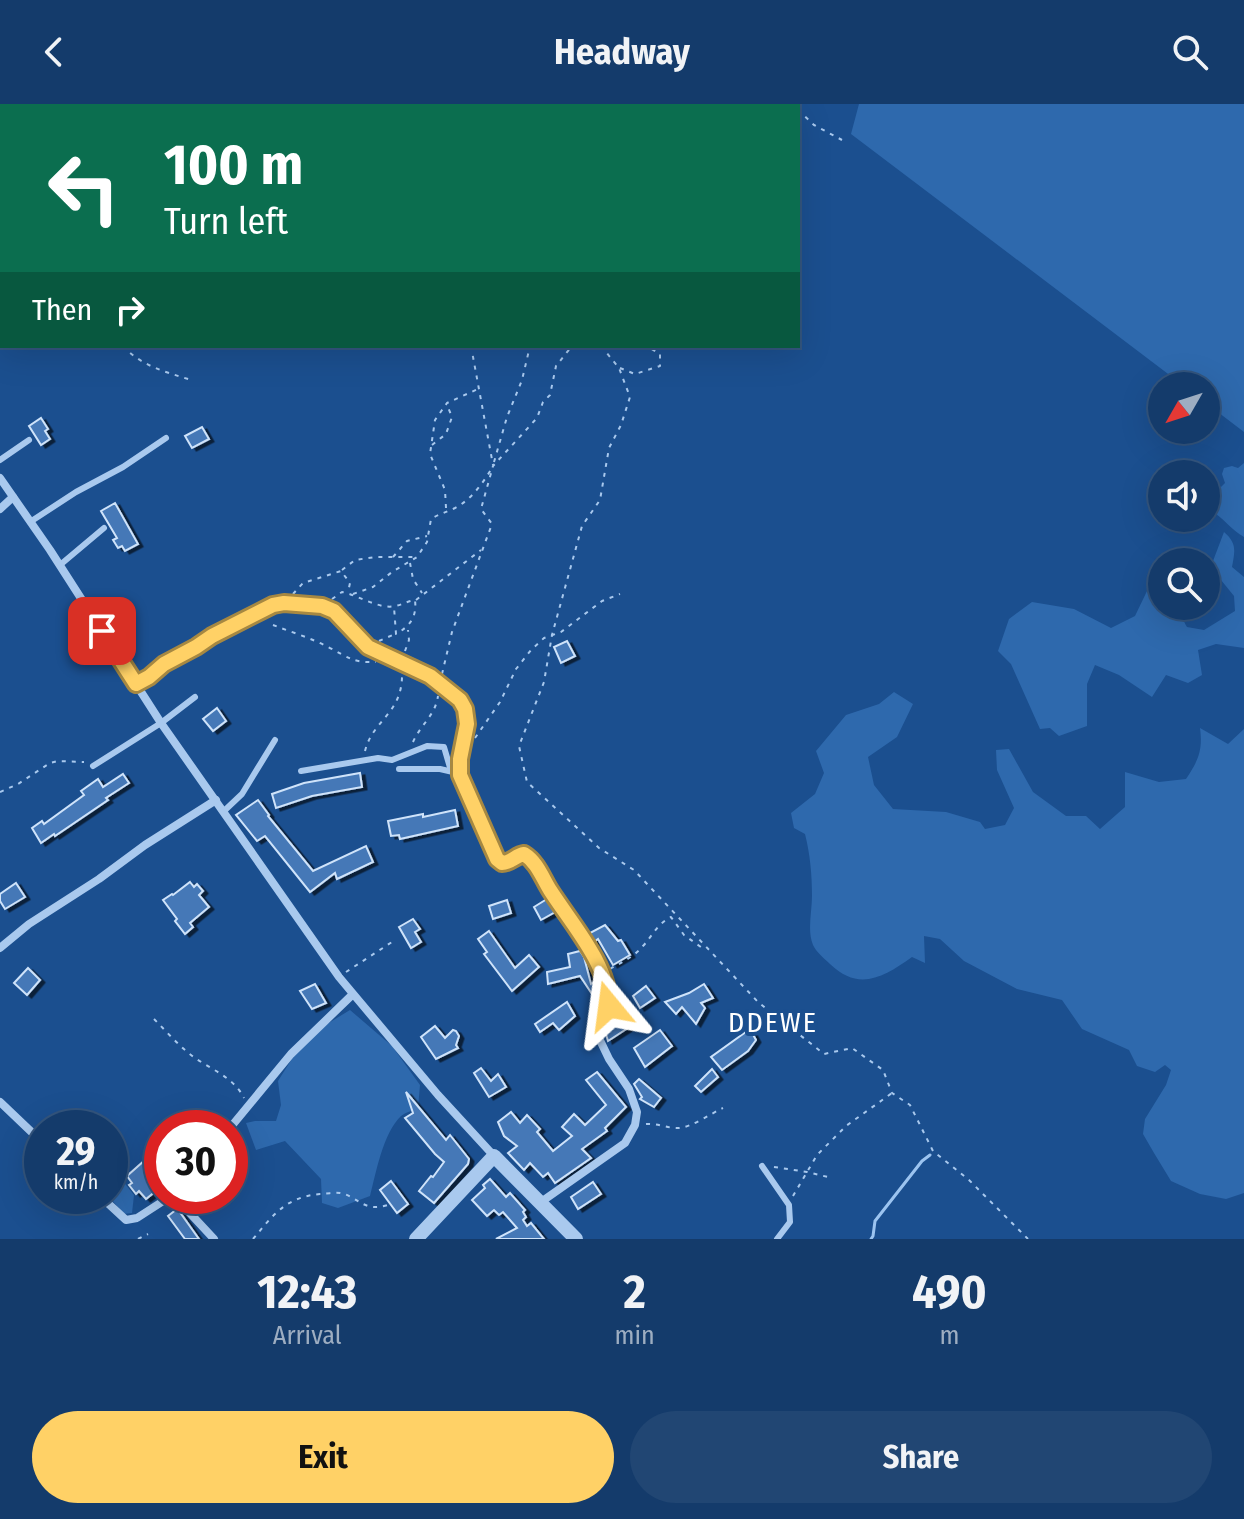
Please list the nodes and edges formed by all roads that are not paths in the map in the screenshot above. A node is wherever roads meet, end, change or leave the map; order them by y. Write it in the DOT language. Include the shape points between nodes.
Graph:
graph roads {
  1 [pos="166,438"];
  2 [pos="29,440"];
  3 [pos="0,460"];
  4 [pos="0,478"];
  5 [pos="13,497"];
  6 [pos="0,509"];
  7 [pos="30,522"];
  8 [pos="104,528"];
  9 [pos="60,565"];
  10 [pos="136,684"];
  11 [pos="195,697"];
  12 [pos="161,723"];
  13 [pos="275,740"];
  14 [pos="93,766"];
  15 [pos="399,769"];
  16 [pos="301,771"];
  17 [pos="451,771"];
  18 [pos="460,775"];
  19 [pos="216,800"];
  20 [pos="224,811"];
  21 [pos="0,948"];
  22 [pos="352,995"];
  23 [pos="0,1102"];
  24 [pos="245,1110"];
  25 [pos="24,1125"];
  26 [pos="494,1156"];
  27 [pos="762,1166"];
  28 [pos="541,1202"];
  29 [pos="120,1214"];
  30 [pos="144,1214"];
  31 [pos="190,1214"];
  32 [pos="214,1239"];
  33 [pos="416,1239"];
  34 [pos="576,1239"];
  35 [pos="777,1239"];
  1 -- 7 [label="lane"];
  2 -- 3 [label="lane"];
  4 -- 5 [label="street"];
  5 -- 6 [label="street"];
  5 -- 7 [label="street"];
  7 -- 9 [label="street"];
  8 -- 9 [label="lane"];
  9 -- 10 [label="street"];
  10 -- 12 [label="street"];
  10 -- 18 [label="street" via="273,605 322,606 334,611 368,647 441,683 460,700 467,724"];
  11 -- 12 [label="lane"];
  12 -- 14 [label="lane"];
  12 -- 19 [label="street"];
  13 -- 20 [label="lane" via="242,794"];
  15 -- 17 [label="lane"];
  16 -- 17 [label="lane" via="392,760 427,746 444,747"];
  17 -- 18 [label="lane"];
  18 -- 28 [label="street" via="497,859 507,863 520,854 530,857 602,974 609,1006 597,1034 637,1112 625,1143"];
  19 -- 20 [label="street"];
  19 -- 21 [label="street"];
  20 -- 22 [label="street"];
  22 -- 24 [label="street" via="291,1054"];
  22 -- 26 [label="street"];
  23 -- 25 [label="street"];
  26 -- 28 [label="street"];
  26 -- 33 [label="street"];
  27 -- 35 [label="lane" via="789,1205 790,1222"];
  28 -- 34 [label="street"];
  29 -- 30 [label="street" via="126,1220"];
  31 -- 32 [label="street"];
}
